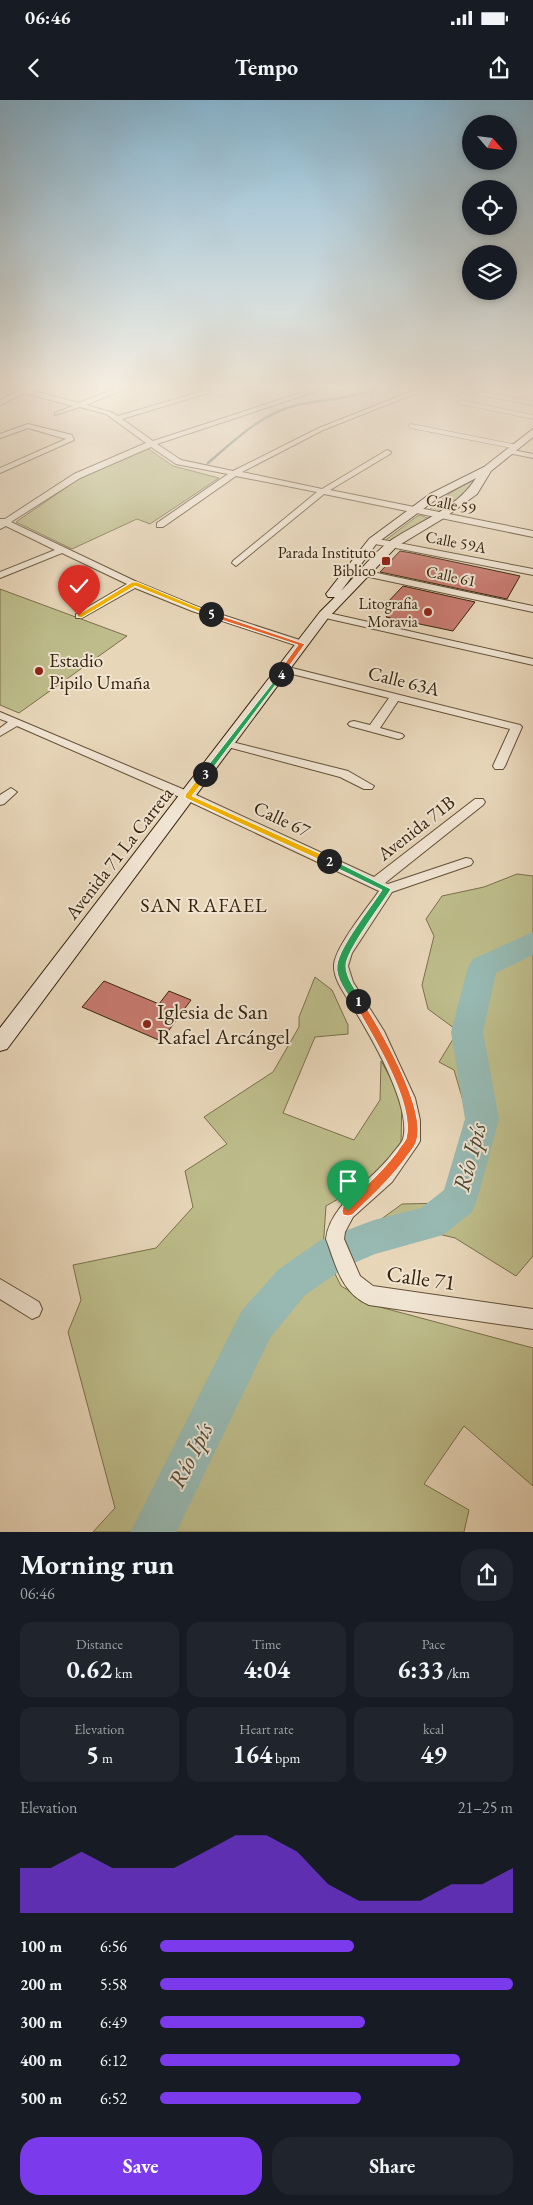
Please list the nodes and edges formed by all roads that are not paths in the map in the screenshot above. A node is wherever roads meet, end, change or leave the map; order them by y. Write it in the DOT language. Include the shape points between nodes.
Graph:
graph roads {
  1 [pos="43,452"];
  2 [pos="134,452"];
  3 [pos="161,452"];
  4 [pos="277,452"];
  5 [pos="387,452"];
  6 [pos="510,452"];
  7 [pos="487,470"];
  8 [pos="0,471"];
  9 [pos="235,473"];
  10 [pos="322,492"];
  11 [pos="415,510"];
  12 [pos="440,516"];
  13 [pos="2,524"];
  14 [pos="160,525"];
  15 [pos="533,525"];
  16 [pos="530,533"];
  17 [pos="373,541"];
  18 [pos="392,545"];
  19 [pos="60,551"];
  20 [pos="236,563"];
  21 [pos="533,572"];
  22 [pos="363,573"];
  23 [pos="0,576"];
  24 [pos="134,584"];
  25 [pos="533,609"];
  26 [pos="324,615"];
  27 [pos="79,616"];
  28 [pos="302,644"];
  29 [pos="533,662"];
  30 [pos="284,669"];
  31 [pos="395,697"];
  32 [pos="0,715"];
  33 [pos="16,722"];
  34 [pos="354,724"];
  35 [pos="373,729"];
  36 [pos="0,733"];
  37 [pos="398,736"];
  38 [pos="228,744"];
  39 [pos="499,766"];
  40 [pos="368,786"];
  41 [pos="10,792"];
  42 [pos="188,796"];
  43 [pos="0,801"];
  44 [pos="479,802"];
  45 [pos="466,862"];
  46 [pos="381,886"];
  47 [pos="0,1043"];
  48 [pos="334,1239"];
  49 [pos="0,1288"];
  50 [pos="32,1309"];
  51 [pos="533,1319"];
  1 -- 8 [label="street"];
  2 -- 13 [label="street" via="77,476"];
  3 -- 9 [label="street, Calle 59" via="179,462"];
  4 -- 9 [label="street"];
  5 -- 10 [label="street"];
  6 -- 7 [label="street, Avenida 71 La Carreta"];
  7 -- 11 [label="street, Avenida 71 La Carreta" via="442,492"];
  7 -- 12 [label="street, Avenida 71 La Carreta" via="473,492"];
  9 -- 10 [label="street, Calle 59"];
  9 -- 14 [label="street"];
  10 -- 11 [label="street, Calle 59"];
  10 -- 20 [label="street"];
  11 -- 12 [label="street, Calle 59"];
  11 -- 17 [label="street, Avenida 71 La Carreta"];
  12 -- 16 [label="street, Calle 59"];
  12 -- 18 [label="street, Avenida 71 La Carreta"];
  13 -- 19 [label="street"];
  15 -- 16 [label="street"];
  17 -- 18 [label="street, Calle 59A"];
  17 -- 26 [label="street, Avenida 71 La Carreta" via="333,592"];
  18 -- 21 [label="street, Calle 59A"];
  18 -- 22 [label="street, Avenida 71 La Carreta"];
  19 -- 23 [label="street"];
  19 -- 24 [label="street"];
  22 -- 25 [label="street, Calle 61"];
  22 -- 26 [label="street, Avenida 71 La Carreta"];
  24 -- 27 [label="street"];
  24 -- 28 [label="street" via="195,609"];
  26 -- 28 [label="street, Avenida 71 La Carreta"];
  26 -- 29 [label="street"];
  28 -- 30 [label="street, Avenida 71 La Carreta"];
  30 -- 31 [label="street, Calle 63A"];
  30 -- 38 [label="street, Avenida 71 La Carreta"];
  31 -- 35 [label="street"];
  31 -- 39 [label="street, Calle 63A" via="516,727"];
  32 -- 33 [label="street, Calle 67"];
  33 -- 36 [label="street"];
  33 -- 42 [label="street, Calle 67"];
  34 -- 35 [label="street"];
  35 -- 37 [label="street"];
  38 -- 40 [label="street" via="344,774"];
  38 -- 42 [label="street, Avenida 71 La Carreta"];
  41 -- 43 [label="street"];
  42 -- 46 [label="street, Calle 67"];
  42 -- 47 [label="street, Avenida 71 La Carreta"];
  44 -- 46 [label="street, Avenida 71B"];
  45 -- 46 [label="street"];
  46 -- 48 [label="street, Avenida 71B" via="345,952 341,966 346,983 378,1035 407,1098 412,1120 411,1141 386,1176 348,1211"];
  48 -- 51 [label="street, Calle 71" via="353,1283 370,1295"];
  49 -- 50 [label="street"];
}
